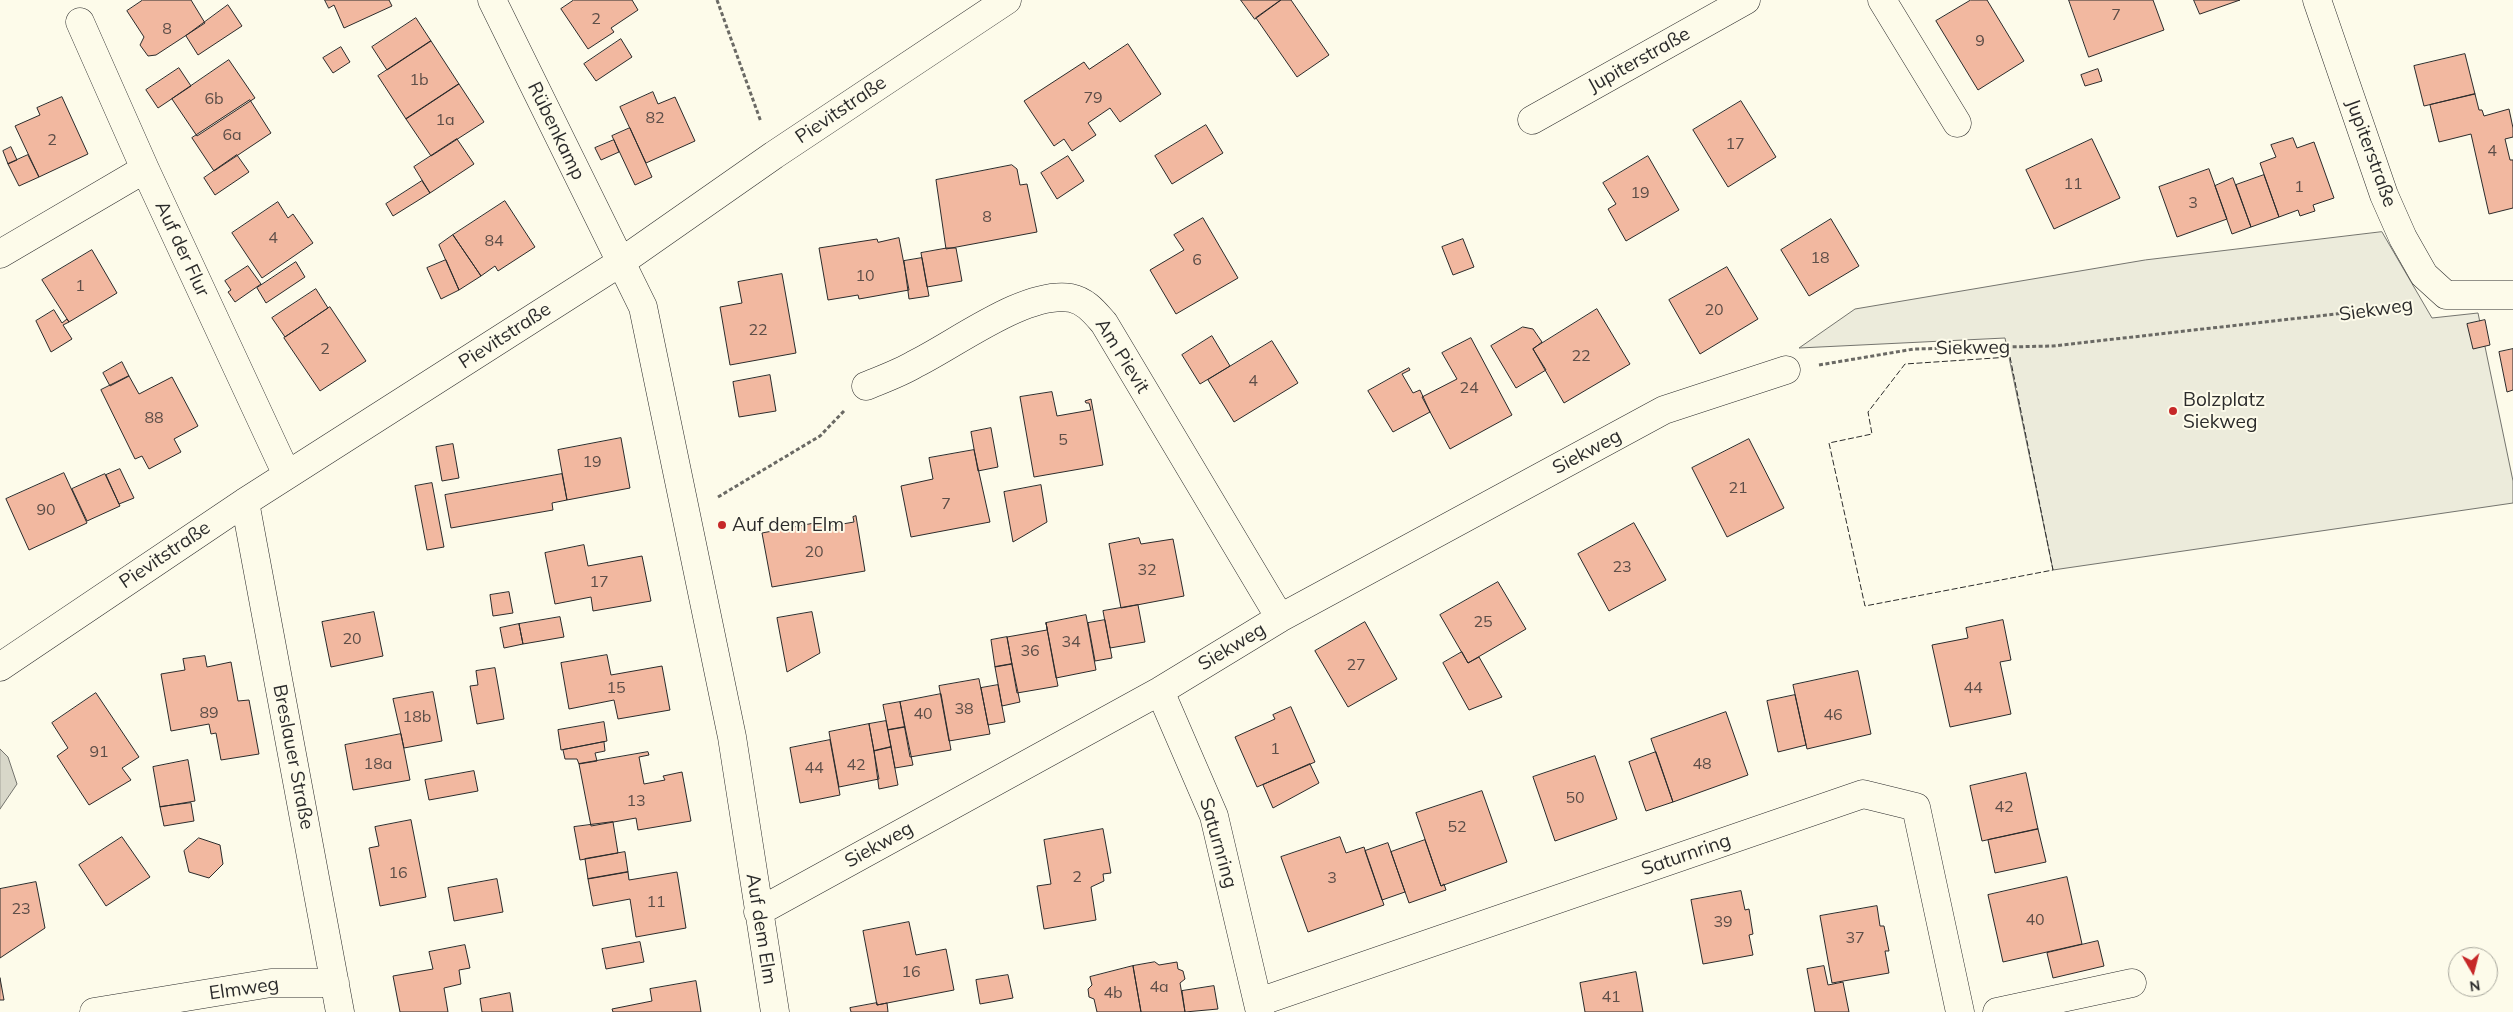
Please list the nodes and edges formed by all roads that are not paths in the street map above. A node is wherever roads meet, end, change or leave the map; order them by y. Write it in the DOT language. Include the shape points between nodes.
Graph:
graph roads {
  1 [pos="492,0"];
  2 [pos="1007,0"];
  3 [pos="1746,0"];
  4 [pos="1882,0"];
  5 [pos="2317,0"];
  6 [pos="80,22"];
  7 [pos="1532,120"];
  8 [pos="1957,123"];
  9 [pos="145,169"];
  10 [pos="0,254"];
  11 [pos="621,262"];
  12 [pos="2513,295"];
  13 [pos="1786,370"];
  14 [pos="866,386"];
  15 [pos="287,475"];
  16 [pos="245,502"];
  17 [pos="1280,618"];
  18 [pos="0,667"];
  19 [pos="1160,691"];
  20 [pos="758,912"];
  21 [pos="335,983"];
  22 [pos="2132,983"];
  23 [pos="1260,1007"];
  24 [pos="94,1012"];
  25 [pos="340,1012"];
  26 [pos="775,1012"];
  27 [pos="1960,1012"];
  28 [pos="1997,1012"];
  1 -- 11 [label="street, Rübenkamp"];
  2 -- 11 [label="street, Pievitstraße" via="774,155"];
  3 -- 7 [label="street, Jupiterstraße"];
  4 -- 8 [label="street"];
  5 -- 12 [label="street, Jupiterstraße" via="2384,195 2424,275 2446,295"];
  6 -- 9 [label="street, Auf der Flur"];
  9 -- 10 [label="street"];
  9 -- 15 [label="street, Auf der Flur"];
  11 -- 15 [label="street, Pievitstraße"];
  11 -- 20 [label="street, Auf dem Elm" via="643,307 687,515 732,737"];
  13 -- 17 [label="street, Siekweg" via="1664,410"];
  14 -- 17 [label="street, Am Pievit" via="915,365 1024,304 1050,297 1072,298 1090,307 1104,323"];
  15 -- 16 [label="street, Pievitstraße"];
  16 -- 18 [label="street, Pievitstraße"];
  16 -- 21 [label="street, Breslauer Straße"];
  17 -- 19 [label="street, Siekweg"];
  19 -- 20 [label="street, Siekweg"];
  19 -- 23 [label="street, Saturnring" via="1214,816"];
  20 -- 26 [label="street, Auf dem Elm"];
  21 -- 24 [label="street, Elmweg" via="271,983"];
  21 -- 25 [label="street, Breslauer Straße"];
  22 -- 28 [label="street"];
  23 -- 27 [label="street, Saturnring" via="1863,794 1916,807"];
}
